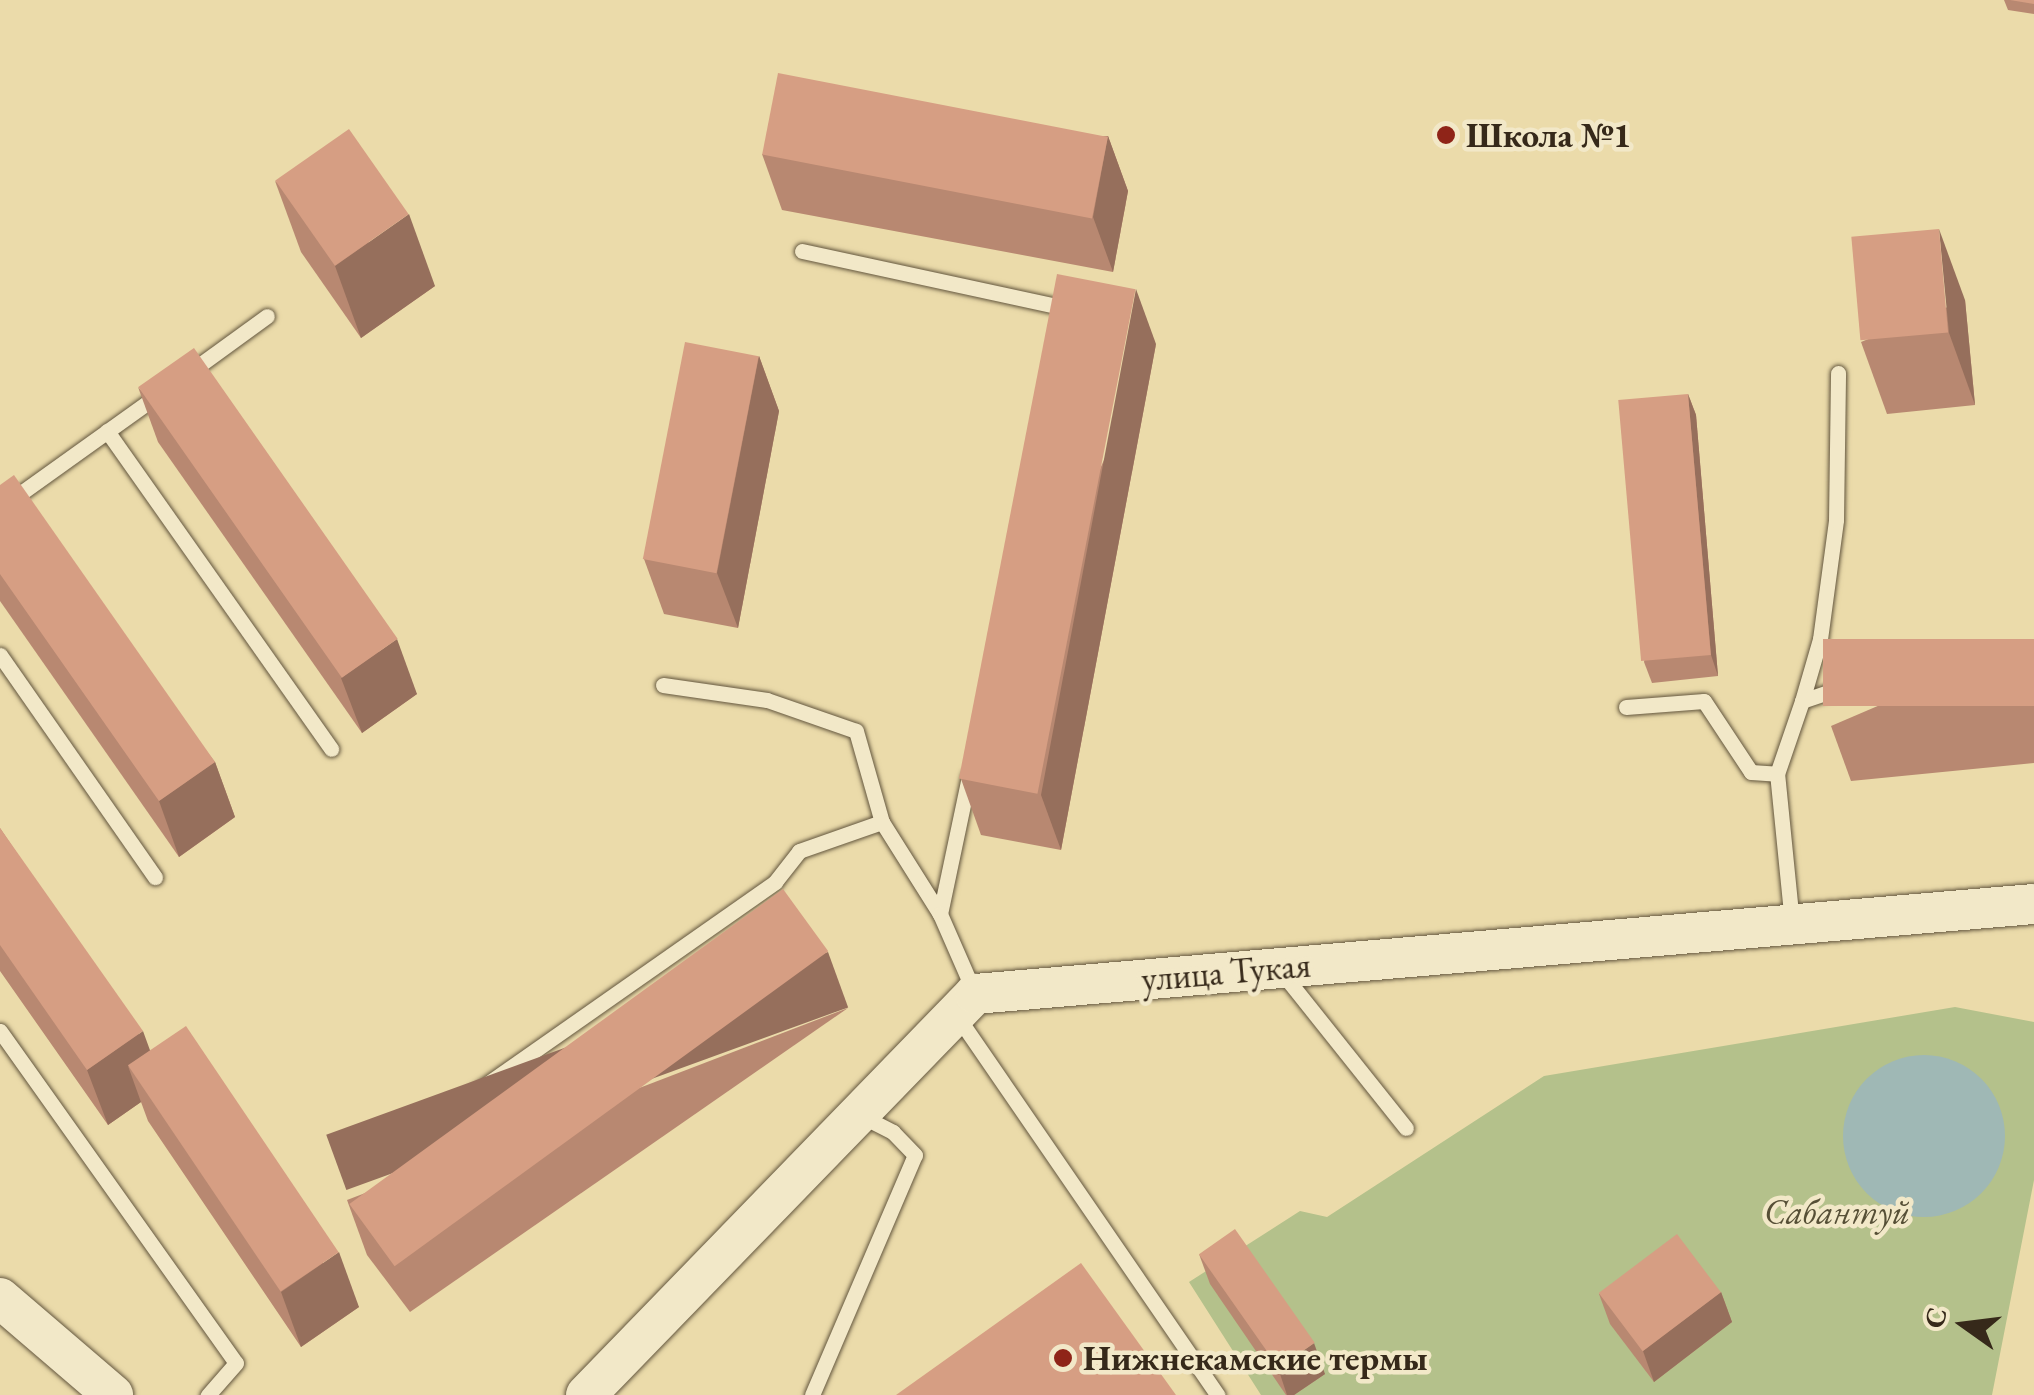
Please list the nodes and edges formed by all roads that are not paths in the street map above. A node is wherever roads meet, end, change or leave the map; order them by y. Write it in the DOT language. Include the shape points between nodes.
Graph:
graph roads {
  1 [pos="802,251"];
  2 [pos="267,316"];
  3 [pos="1061,327"];
  4 [pos="1838,373"];
  5 [pos="107,431"];
  6 [pos="0,508"];
  7 [pos="0,655"];
  8 [pos="1858,683"];
  9 [pos="663,685"];
  10 [pos="1802,700"];
  11 [pos="1626,707"];
  12 [pos="331,749"];
  13 [pos="972,758"];
  14 [pos="1777,774"];
  15 [pos="882,822"];
  16 [pos="155,877"];
  17 [pos="2034,904"];
  18 [pos="940,914"];
  19 [pos="1792,923"];
  20 [pos="1276,968"];
  21 [pos="965,1003"];
  22 [pos="0,1031"];
  23 [pos="855,1114"];
  24 [pos="1406,1128"];
  25 [pos="378,1161"];
  26 [pos="0,1298"];
  27 [pos="113,1395"];
  28 [pos="208,1395"];
  29 [pos="586,1395"];
  30 [pos="812,1395"];
  31 [pos="1217,1395"];
  1 -- 3 [label="lane" via="1065,308"];
  2 -- 5 [label="lane"];
  4 -- 10 [label="lane" via="1836,520 1820,639"];
  5 -- 6 [label="lane"];
  5 -- 12 [label="lane"];
  7 -- 16 [label="lane"];
  8 -- 10 [label="lane"];
  9 -- 15 [label="lane" via="768,700 856,732"];
  10 -- 14 [label="lane"];
  11 -- 14 [label="lane" via="1704,701 1750,772"];
  13 -- 18 [label="lane"];
  14 -- 19 [label="lane"];
  15 -- 18 [label="lane"];
  15 -- 25 [label="lane" via="799,851 775,882"];
  17 -- 19 [label="street, улица Тукая"];
  18 -- 21 [label="lane"];
  19 -- 20 [label="street, улица Тукая"];
  20 -- 21 [label="street, улица Тукая"];
  20 -- 24 [label="lane"];
  21 -- 23 [label="street"];
  21 -- 31 [label="lane"];
  22 -- 28 [label="lane" via="236,1364"];
  23 -- 29 [label="street"];
  23 -- 30 [label="lane" via="893,1132 915,1155"];
  26 -- 27 [label="street"];
}
